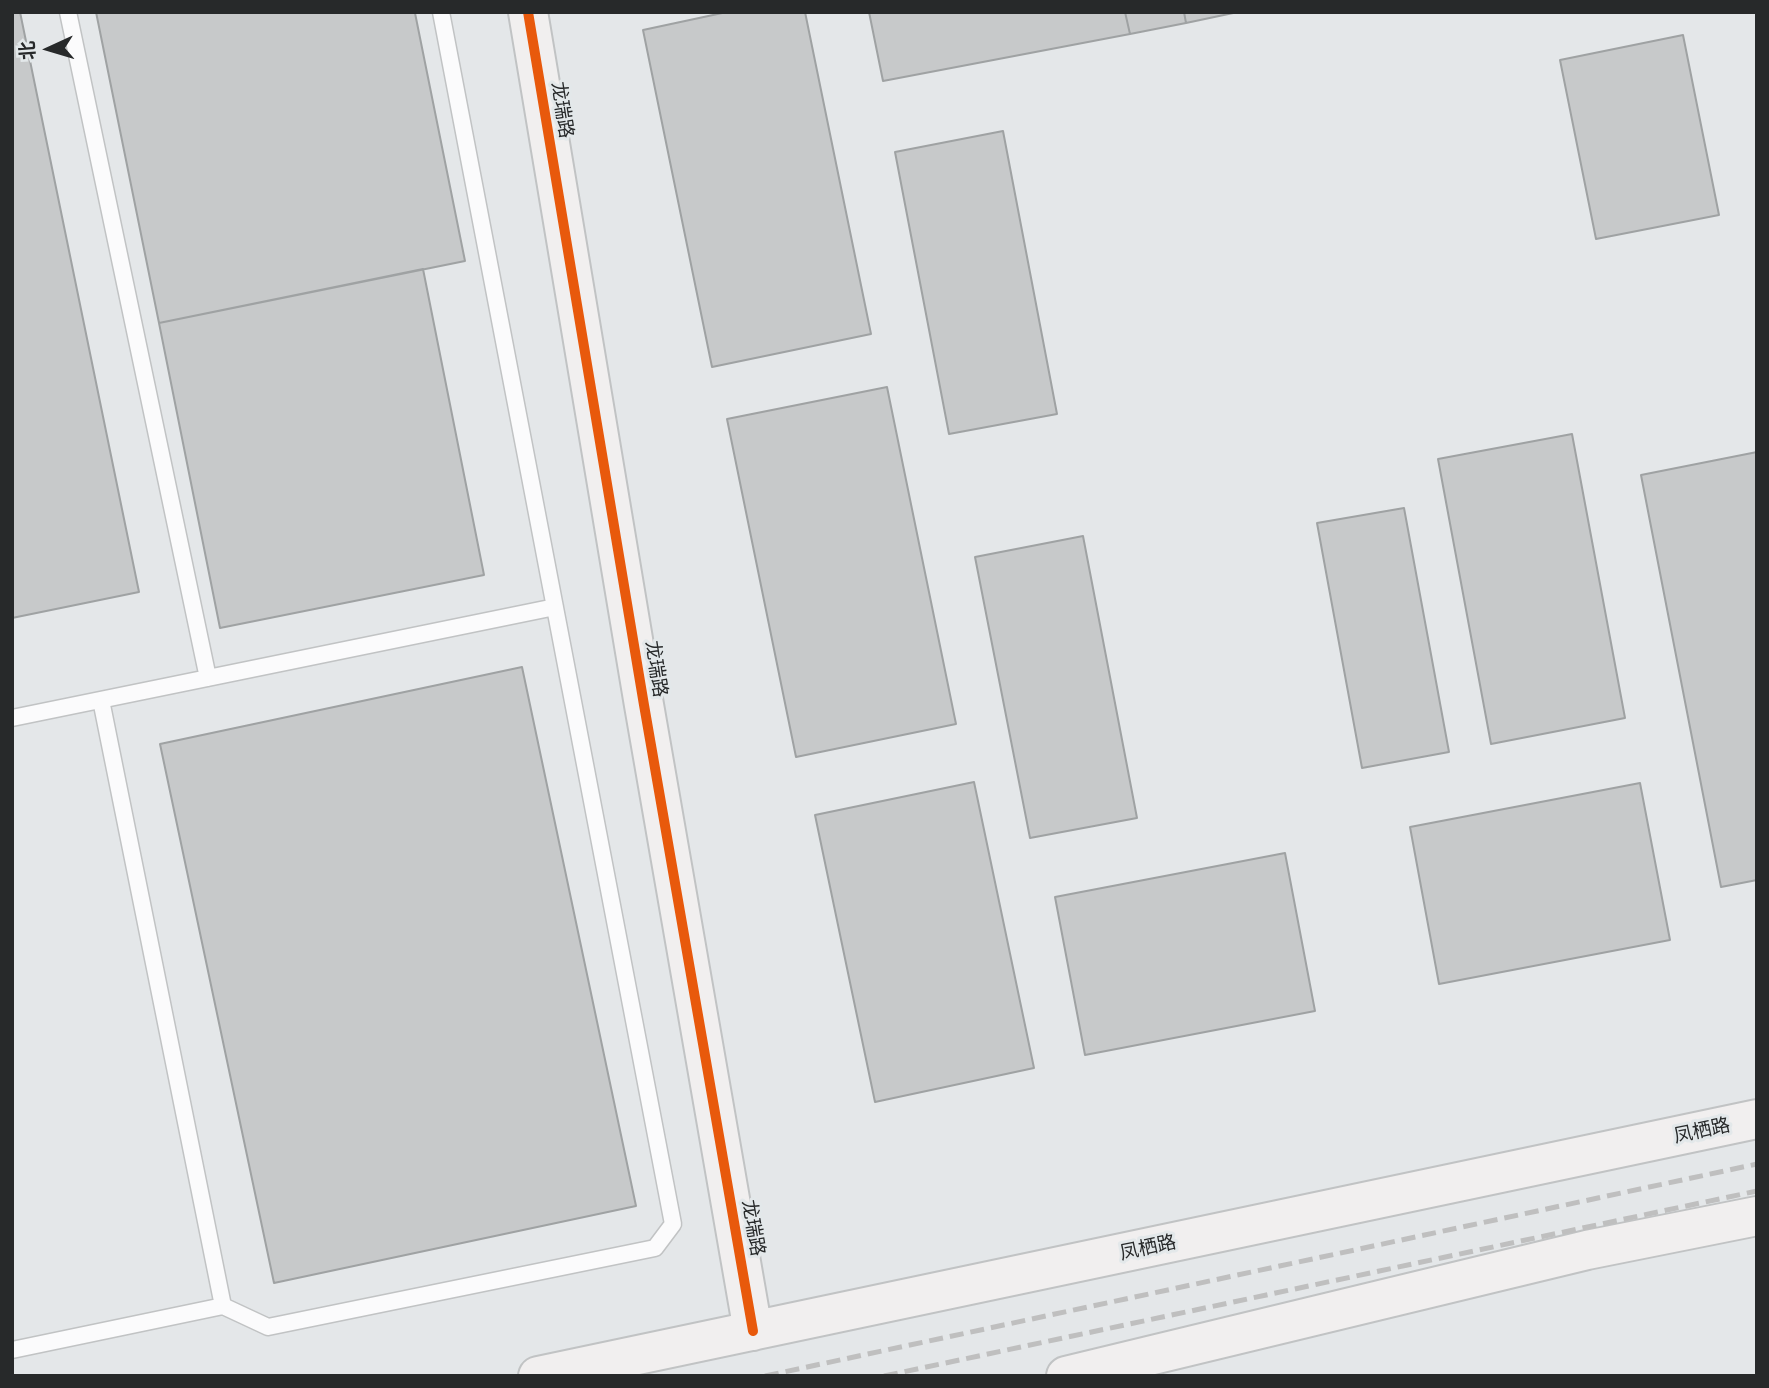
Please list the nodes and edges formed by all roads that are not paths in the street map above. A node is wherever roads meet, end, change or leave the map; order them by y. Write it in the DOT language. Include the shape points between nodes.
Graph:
graph roads {
  1 [pos="68,12"];
  2 [pos="441,12"];
  3 [pos="528,12"];
  4 [pos="555,607"];
  5 [pos="208,678"];
  6 [pos="101,700"];
  7 [pos="12,718"];
  8 [pos="1757,1119"];
  9 [pos="1757,1216"];
  10 [pos="223,1306"];
  11 [pos="753,1331"];
  12 [pos="12,1350"];
  13 [pos="538,1376"];
  14 [pos="1066,1376"];
  1 -- 5 [label="lane"];
  2 -- 4 [label="lane"];
  3 -- 11 [label="main road, 龙瑞路"];
  4 -- 5 [label="lane"];
  4 -- 10 [label="lane" via="673,1224 655,1248 268,1327"];
  5 -- 6 [label="lane"];
  6 -- 7 [label="lane"];
  6 -- 10 [label="lane"];
  8 -- 11 [label="main road, 凤栖路"];
  9 -- 14 [label="main road" via="1587,1250"];
  10 -- 12 [label="lane"];
  11 -- 13 [label="main road, 凤栖路"];
}
